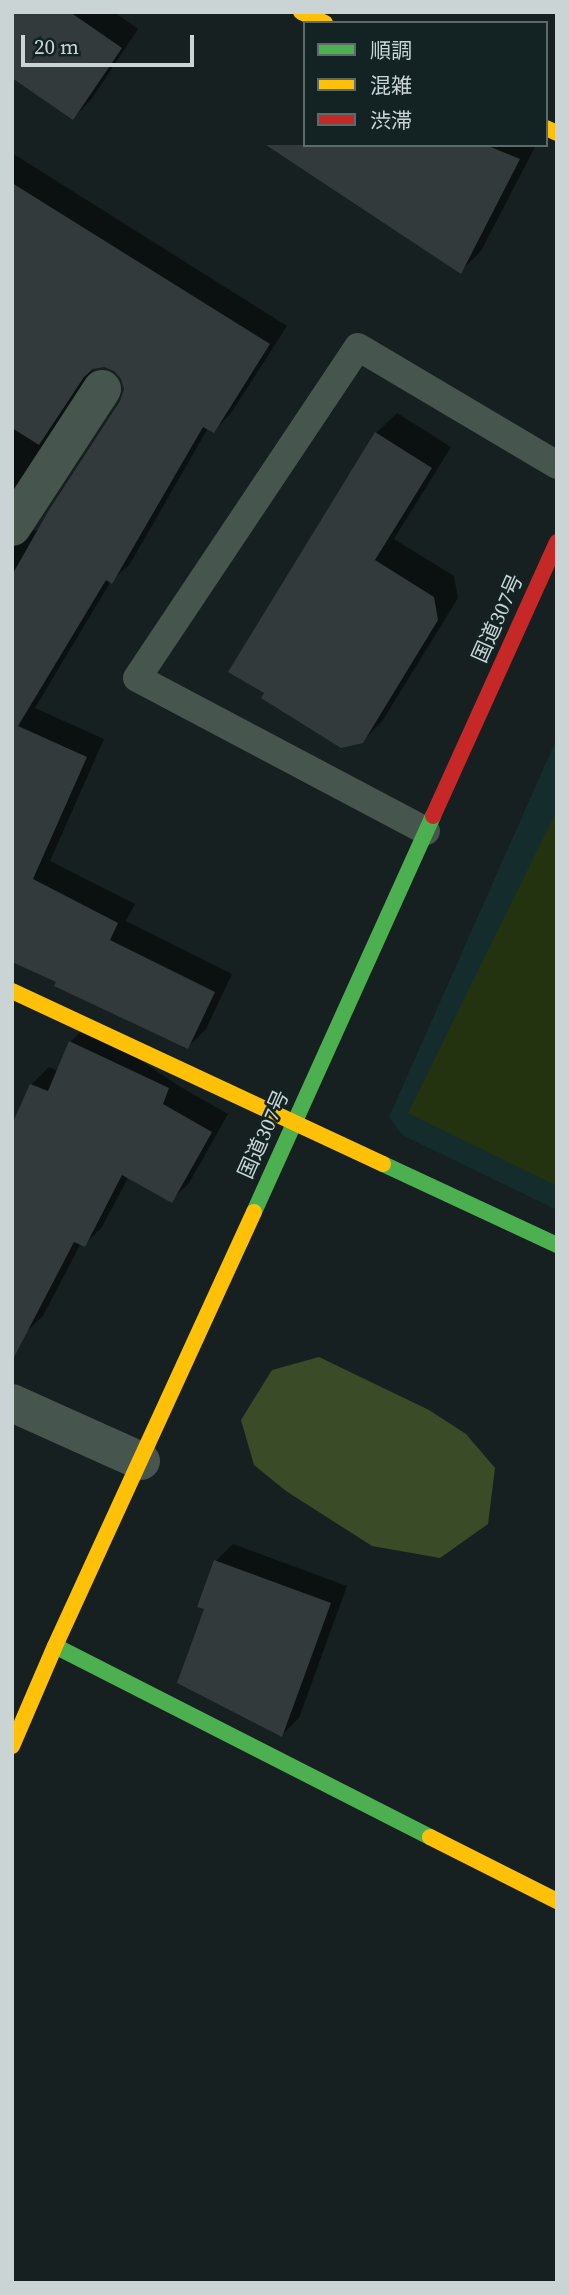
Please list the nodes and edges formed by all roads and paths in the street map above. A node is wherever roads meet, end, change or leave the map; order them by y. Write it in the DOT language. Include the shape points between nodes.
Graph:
graph roads {
  1 [pos="301,12"];
  2 [pos="321,21"];
  3 [pos="102,390"];
  4 [pos="557,464"];
  5 [pos="12,527"];
  6 [pos="557,542"];
  7 [pos="426,831"];
  8 [pos="12,991"];
  9 [pos="294,1122"];
  10 [pos="557,1245"];
  11 [pos="12,1403"];
  12 [pos="141,1461"];
  13 [pos="55,1646"];
  14 [pos="12,1746"];
  15 [pos="557,1901"];
  1 -- 2 [label="main road"];
  3 -- 5 [label="street"];
  4 -- 7 [label="lane" via="358,347 137,678"];
  6 -- 7 [label="main road, 国道307号"];
  7 -- 9 [label="main road, 国道307号"];
  8 -- 9 [label="main road"];
  9 -- 10 [label="main road"];
  9 -- 12 [label="main road, 国道307号"];
  11 -- 12 [label="street"];
  12 -- 13 [label="main road, 国道307号"];
  13 -- 14 [label="main road, 国道307号"];
  13 -- 15 [label="main road"];
}
